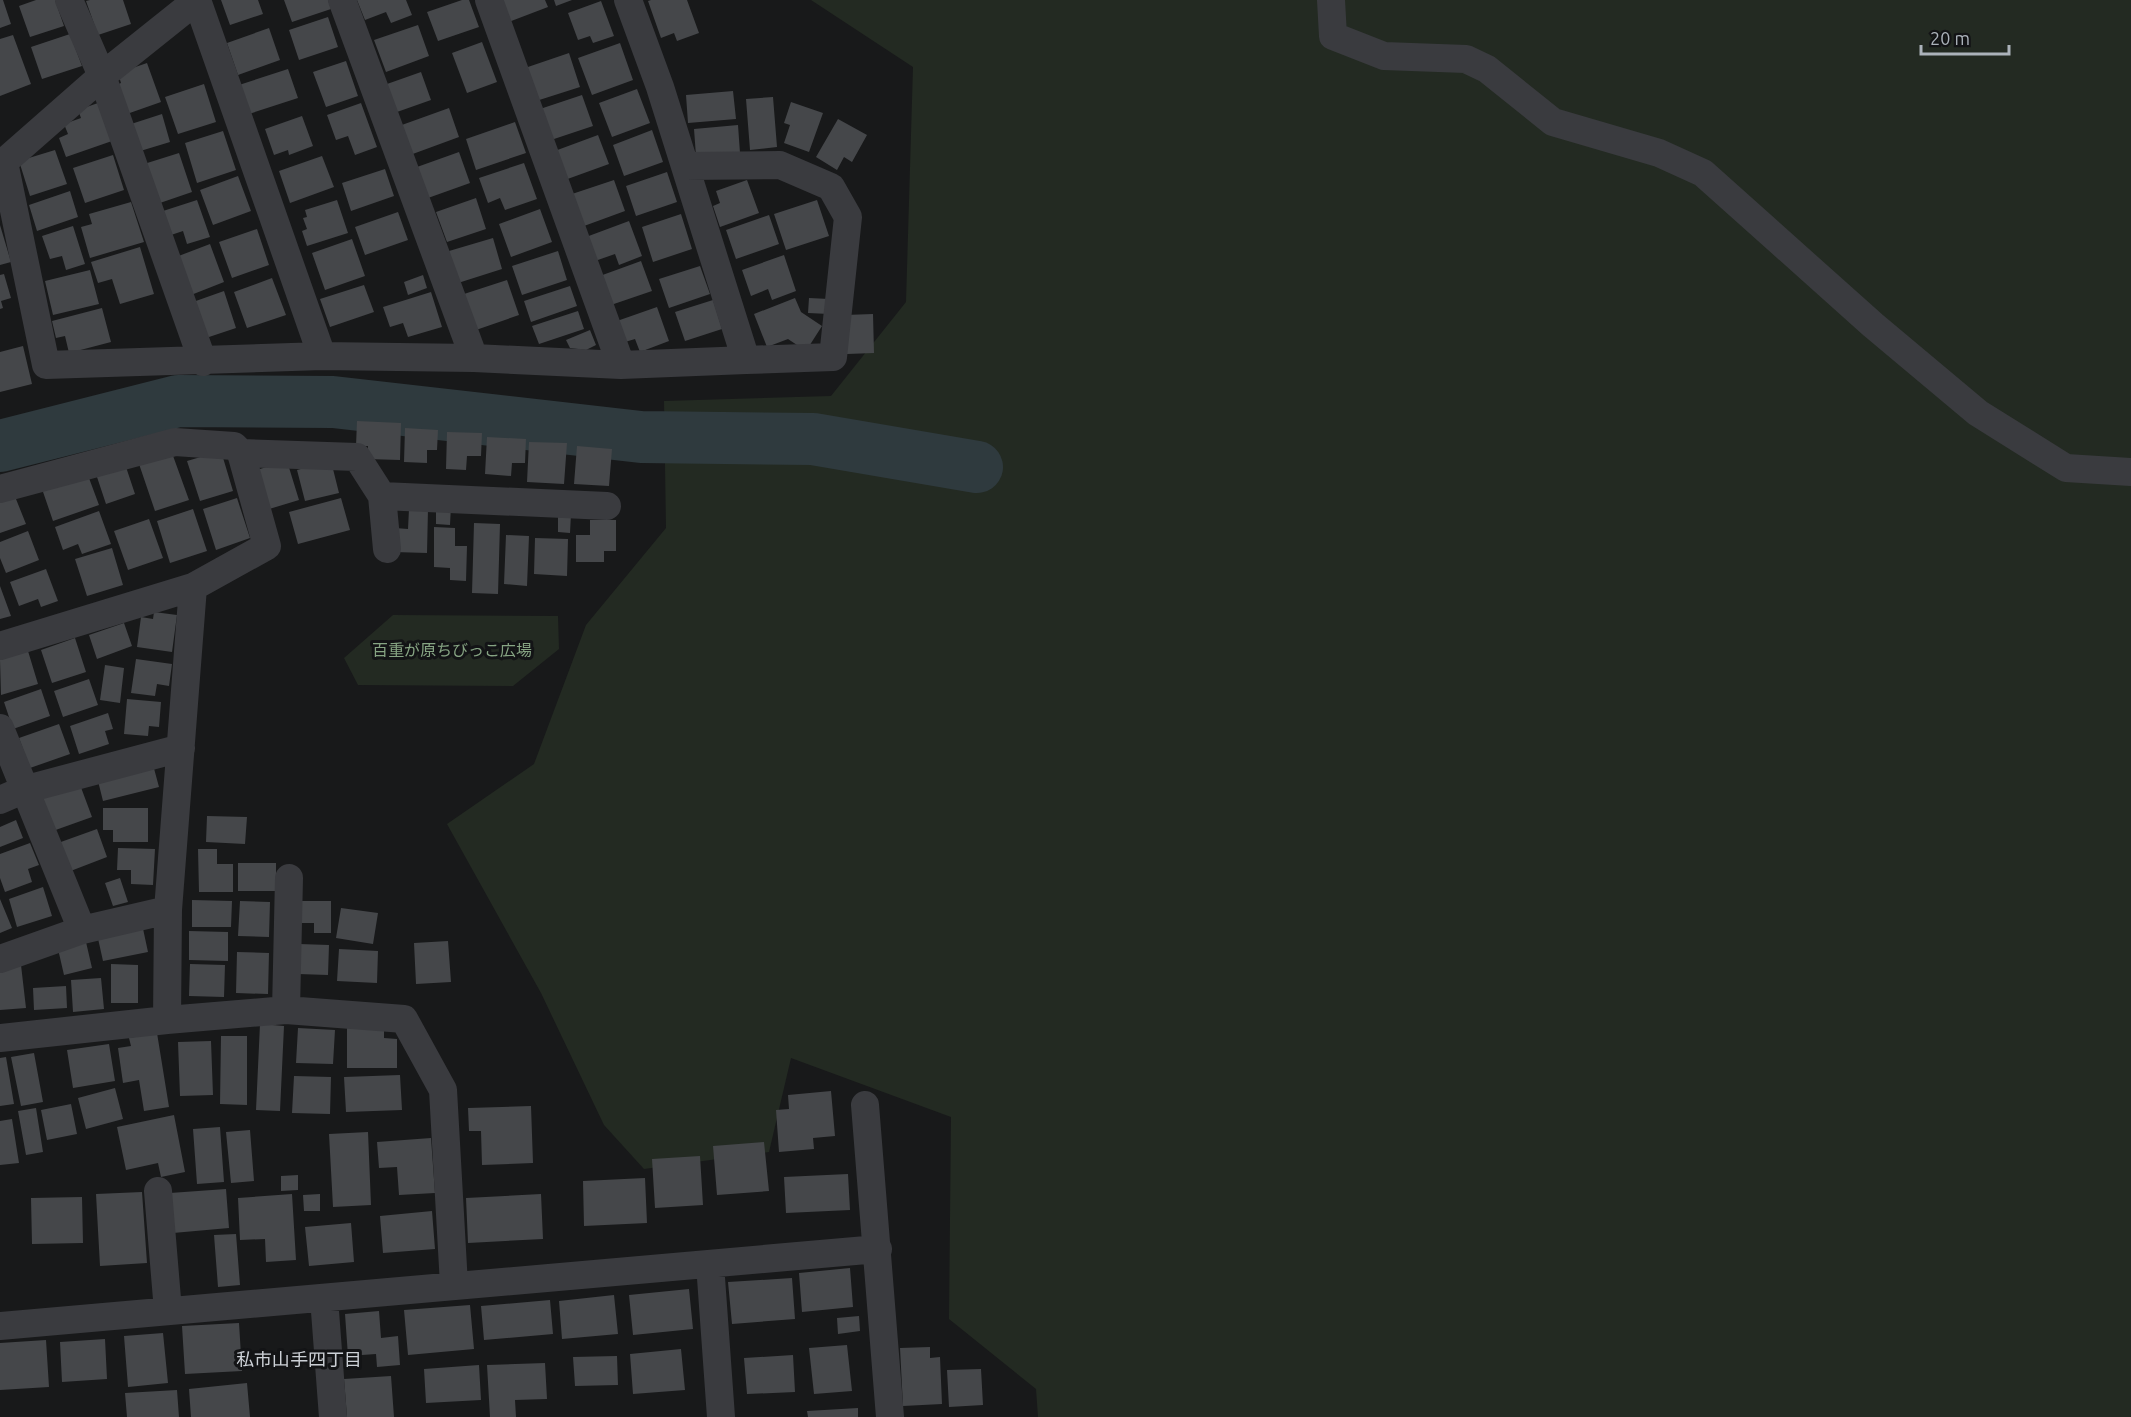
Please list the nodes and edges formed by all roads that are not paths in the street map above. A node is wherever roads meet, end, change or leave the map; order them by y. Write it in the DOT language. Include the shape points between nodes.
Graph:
graph roads {
  1 [pos="69,0"];
  2 [pos="197,0"];
  3 [pos="342,0"];
  4 [pos="489,0"];
  5 [pos="627,0"];
  6 [pos="1331,0"];
  7 [pos="102,76"];
  8 [pos="2,160"];
  9 [pos="685,166"];
  10 [pos="322,356"];
  11 [pos="474,358"];
  12 [pos="746,360"];
  13 [pos="203,362"];
  14 [pos="621,365"];
  15 [pos="241,453"];
  16 [pos="2131,472"];
  17 [pos="0,489"];
  18 [pos="382,496"];
  19 [pos="607,506"];
  20 [pos="387,549"];
  21 [pos="193,586"];
  22 [pos="0,646"];
  23 [pos="0,728"];
  24 [pos="181,748"];
  25 [pos="12,795"];
  26 [pos="289,878"];
  27 [pos="168,910"];
  28 [pos="81,930"];
  29 [pos="0,959"];
  30 [pos="286,1010"];
  31 [pos="168,1020"];
  32 [pos="0,1038"];
  33 [pos="865,1106"];
  34 [pos="158,1191"];
  35 [pos="878,1250"];
  36 [pos="710,1264"];
  37 [pos="454,1285"];
  38 [pos="324,1298"];
  39 [pos="168,1311"];
  40 [pos="0,1326"];
  41 [pos="333,1417"];
  42 [pos="721,1417"];
  43 [pos="890,1417"];
  1 -- 7 [label="street"];
  2 -- 7 [label="street"];
  2 -- 10 [label="street"];
  3 -- 11 [label="street"];
  4 -- 14 [label="street"];
  5 -- 9 [label="street"];
  6 -- 16 [label="street" via="1334,36 1384,56 1466,59 1487,69 1553,122 1659,153 1703,173 1978,413 2066,468"];
  7 -- 8 [label="street"];
  7 -- 13 [label="street"];
  8 -- 13 [label="street" via="46,365"];
  9 -- 12 [label="street"];
  9 -- 12 [label="street" via="780,165 831,188 848,217 833,357"];
  10 -- 11 [label="street"];
  10 -- 13 [label="street"];
  11 -- 14 [label="street"];
  12 -- 14 [label="street"];
  15 -- 17 [label="street" via="234,446 175,442"];
  15 -- 18 [label="street" via="357,457"];
  15 -- 21 [label="street" via="267,546"];
  18 -- 19 [label="street"];
  18 -- 20 [label="street"];
  21 -- 22 [label="street"];
  21 -- 24 [label="street"];
  23 -- 25 [label="street"];
  24 -- 25 [label="street"];
  24 -- 27 [label="street"];
  25 -- 28 [label="street"];
  26 -- 30 [label="street"];
  27 -- 28 [label="street"];
  27 -- 31 [label="street"];
  28 -- 29 [label="street"];
  30 -- 31 [label="street"];
  30 -- 37 [label="street" via="404,1018 443,1090"];
  31 -- 32 [label="street"];
  33 -- 35 [label="street"];
  34 -- 39 [label="street"];
  35 -- 36 [label="street"];
  35 -- 43 [label="street"];
  36 -- 37 [label="street"];
  36 -- 42 [label="street"];
  37 -- 38 [label="street"];
  38 -- 39 [label="street"];
  38 -- 41 [label="street"];
  39 -- 40 [label="street"];
}
